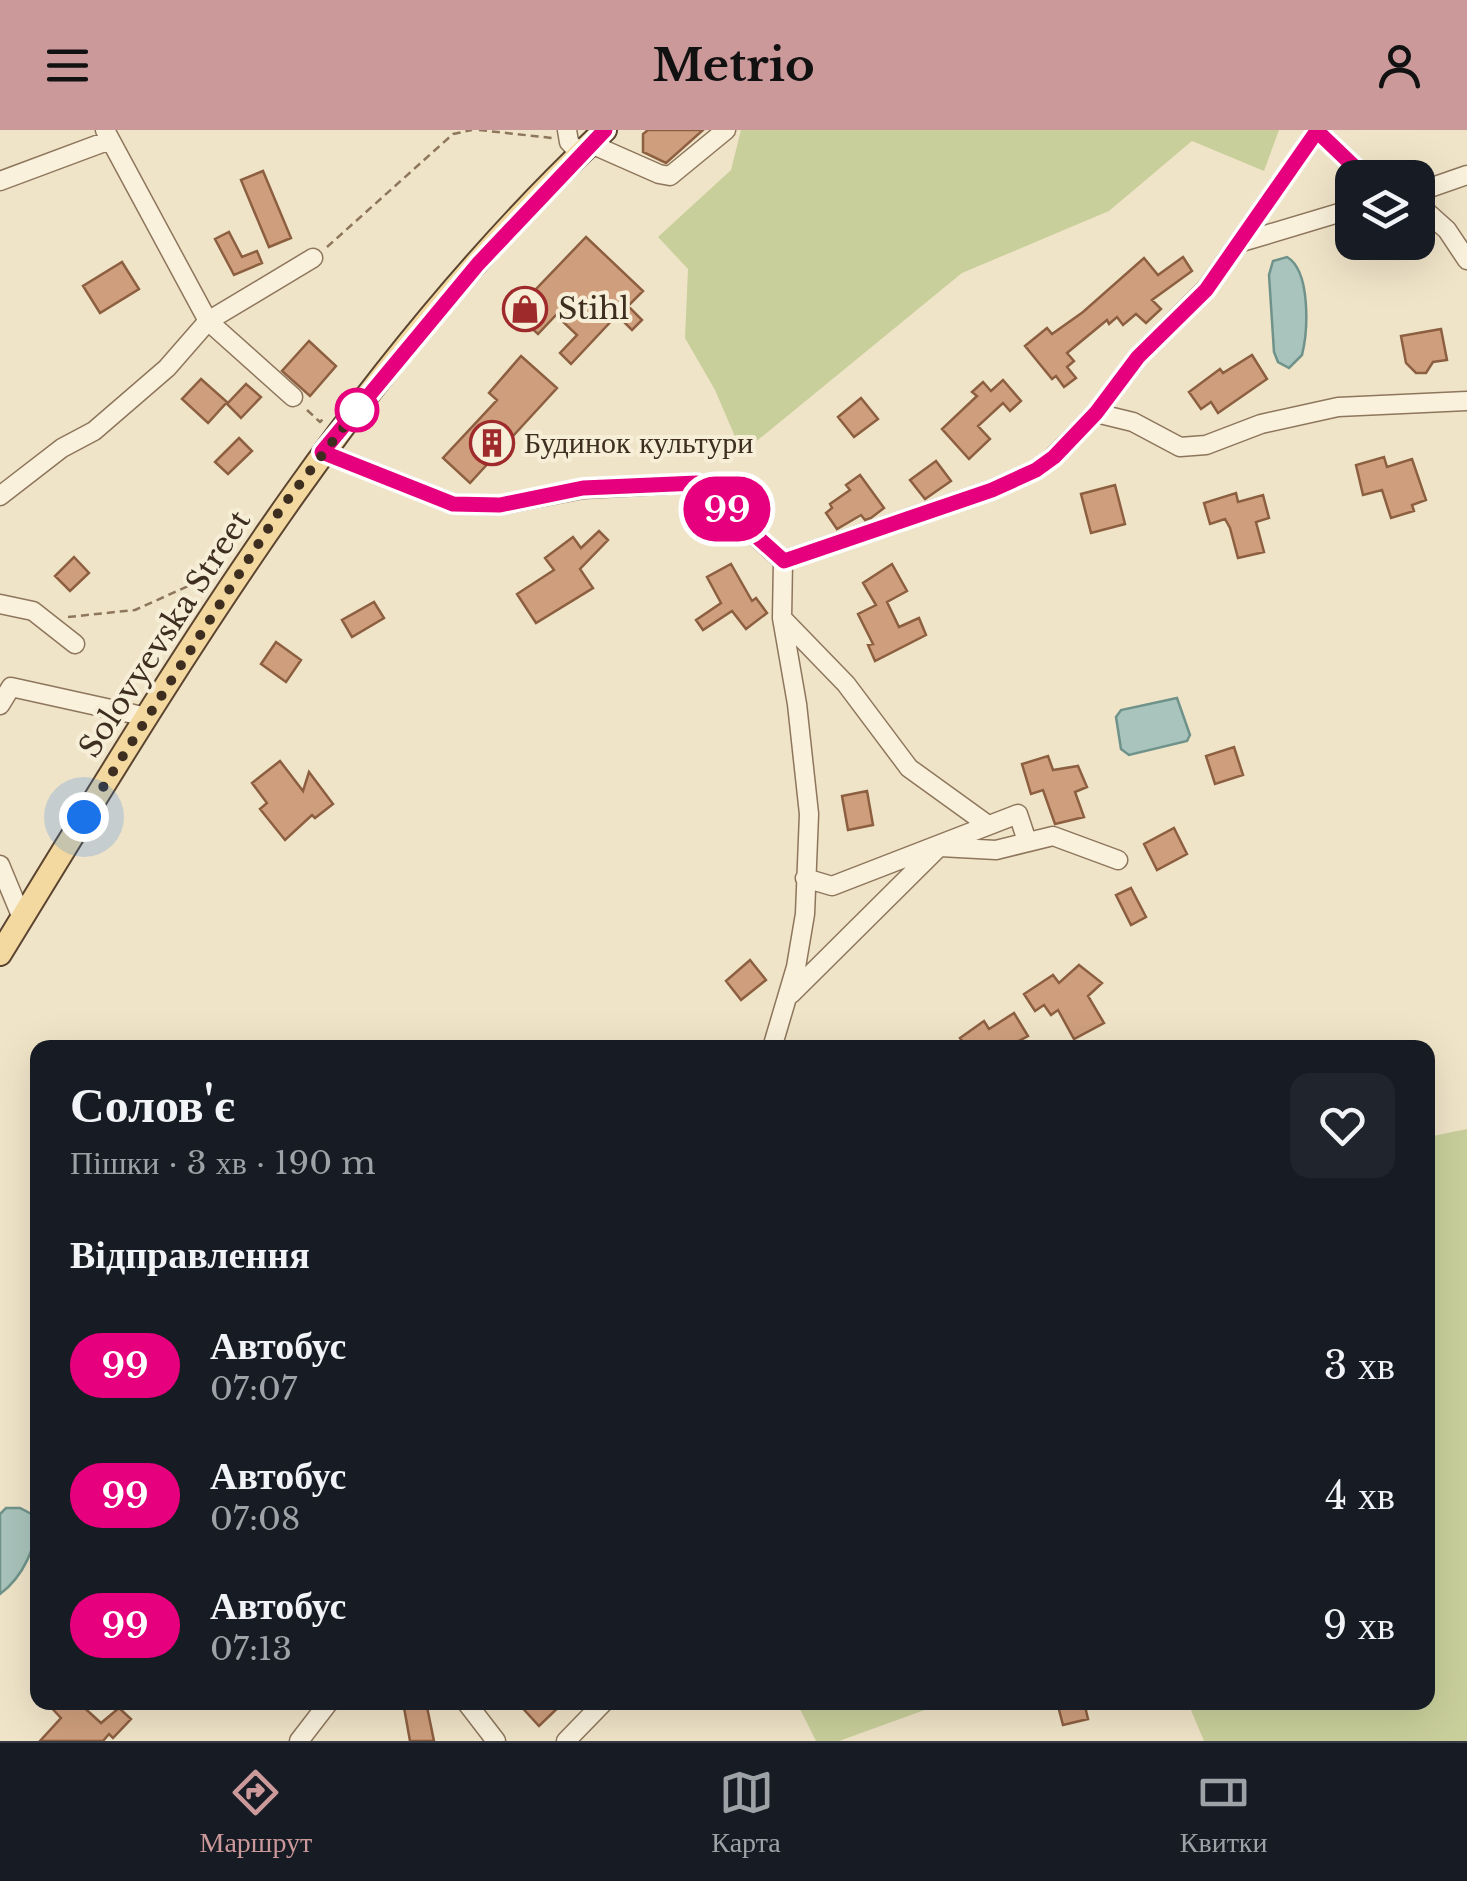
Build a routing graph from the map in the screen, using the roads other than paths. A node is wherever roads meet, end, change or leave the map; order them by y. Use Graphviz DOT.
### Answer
graph roads {
  1 [pos="726,130"];
  2 [pos="1317,131"];
  3 [pos="107,135"];
  4 [pos="582,140"];
  5 [pos="1347,160"];
  6 [pos="1467,175"];
  7 [pos="0,181"];
  8 [pos="1435,186"];
  9 [pos="1335,215"];
  10 [pos="1435,219"];
  11 [pos="1242,242"];
  12 [pos="312,258"];
  13 [pos="1467,260"];
  14 [pos="208,321"];
  15 [pos="293,397"];
  16 [pos="1467,401"];
  17 [pos="1096,413"];
  18 [pos="322,452"];
  19 [pos="0,496"];
  20 [pos="784,561"];
  21 [pos="0,604"];
  22 [pos="782,618"];
  23 [pos="76,644"];
  24 [pos="0,705"];
  25 [pos="146,717"];
  26 [pos="988,825"];
  27 [pos="1027,841"];
  28 [pos="936,846"];
  29 [pos="1118,860"];
  30 [pos="0,866"];
  31 [pos="805,878"];
  32 [pos="22,918"];
  33 [pos="0,954"];
  34 [pos="788,996"];
  35 [pos="774,1040"];
  36 [pos="323,1710"];
  37 [pos="472,1710"];
  38 [pos="596,1710"];
  39 [pos="299,1741"];
  40 [pos="496,1741"];
  41 [pos="566,1741"];
  1 -- 4 [label="street"];
  2 -- 5 [label="street"];
  2 -- 11 [label="street"];
  3 -- 7 [label="street"];
  3 -- 14 [label="street"];
  4 -- 18 [label="main road, Solovyevska Street"];
  6 -- 8 [label="street"];
  9 -- 11 [label="street"];
  10 -- 13 [label="street"];
  11 -- 17 [label="street"];
  12 -- 14 [label="street"];
  14 -- 15 [label="street"];
  14 -- 19 [label="street"];
  16 -- 17 [label="street"];
  17 -- 20 [label="street"];
  18 -- 20 [label="street"];
  18 -- 25 [label="main road, Solovyevska Street"];
  20 -- 22 [label="street"];
  21 -- 23 [label="street"];
  22 -- 26 [label="street"];
  22 -- 31 [label="street"];
  24 -- 25 [label="street"];
  25 -- 32 [label="main road, Solovyevska Street"];
  26 -- 27 [label="street"];
  26 -- 28 [label="street"];
  27 -- 28 [label="street"];
  27 -- 29 [label="street"];
  28 -- 31 [label="street"];
  28 -- 34 [label="street"];
  30 -- 32 [label="street"];
  31 -- 34 [label="street"];
  32 -- 33 [label="main road, Solovyevska Street"];
  34 -- 35 [label="street"];
  36 -- 39 [label="street"];
  37 -- 40 [label="street"];
  38 -- 41 [label="street"];
}
